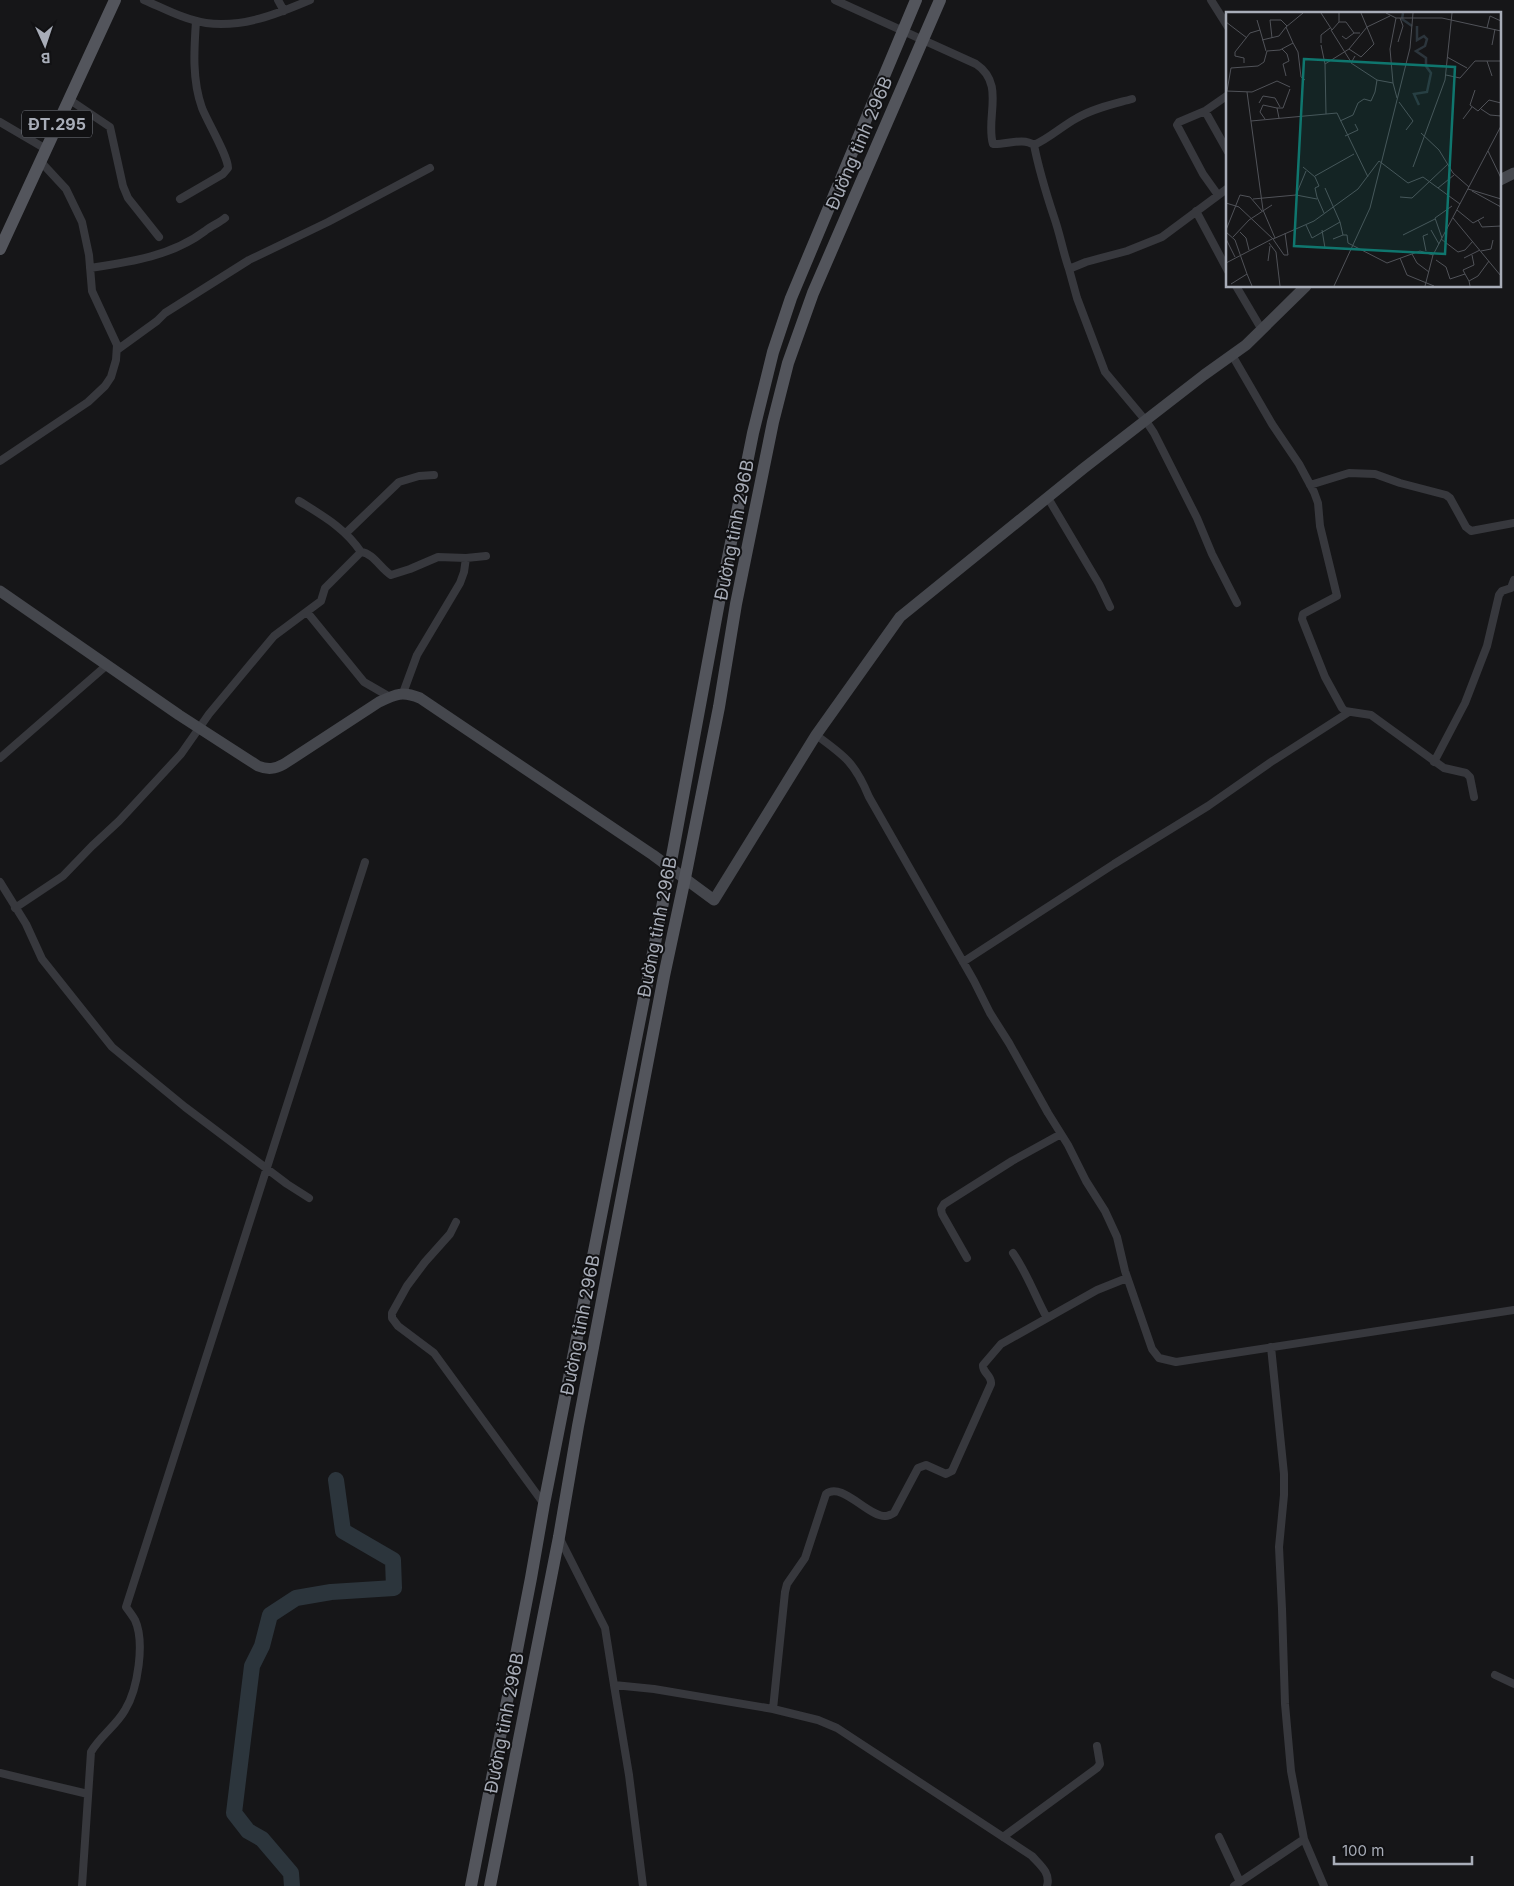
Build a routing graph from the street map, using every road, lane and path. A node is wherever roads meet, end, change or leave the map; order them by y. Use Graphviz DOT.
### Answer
graph roads {
  1 [pos="115,0"];
  2 [pos="144,0"];
  3 [pos="278,0"];
  4 [pos="310,0"];
  5 [pos="836,0"];
  6 [pos="916,0"];
  7 [pos="940,0"];
  8 [pos="1211,0"];
  9 [pos="284,11"];
  10 [pos="196,21"];
  11 [pos="1226,24"];
  12 [pos="903,30"];
  13 [pos="922,40"];
  14 [pos="1226,96"];
  15 [pos="1132,99"];
  16 [pos="70,100"];
  17 [pos="1205,111"];
  18 [pos="0,122"];
  19 [pos="1034,145"];
  20 [pos="1226,148"];
  21 [pos="46,149"];
  22 [pos="41,162"];
  23 [pos="430,168"];
  24 [pos="1514,173"];
  25 [pos="1502,179"];
  26 [pos="1226,189"];
  27 [pos="1218,195"];
  28 [pos="180,199"];
  29 [pos="1196,211"];
  30 [pos="225,218"];
  31 [pos="158,237"];
  32 [pos="0,249"];
  33 [pos="1226,267"];
  34 [pos="90,268"];
  35 [pos="1069,269"];
  36 [pos="1237,288"];
  37 [pos="1304,288"];
  38 [pos="1262,330"];
  39 [pos="117,350"];
  40 [pos="1232,355"];
  41 [pos="1146,421"];
  42 [pos="0,462"];
  43 [pos="434,475"];
  44 [pos="1310,485"];
  45 [pos="1048,498"];
  46 [pos="299,501"];
  47 [pos="1514,523"];
  48 [pos="346,533"];
  49 [pos="361,552"];
  50 [pos="486,556"];
  51 [pos="466,558"];
  52 [pos="1514,580"];
  53 [pos="0,591"];
  54 [pos="1237,603"];
  55 [pos="1110,606"];
  56 [pos="307,612"];
  57 [pos="107,665"];
  58 [pos="403,693"];
  59 [pos="390,696"];
  60 [pos="1349,712"];
  61 [pos="200,728"];
  62 [pos="816,735"];
  63 [pos="0,758"];
  64 [pos="1434,762"];
  65 [pos="1474,797"];
  66 [pos="365,862"];
  67 [pos="670,867"];
  68 [pos="685,878"];
  69 [pos="0,882"];
  70 [pos="16,908"];
  71 [pos="963,962"];
  72 [pos="1061,1134"];
  73 [pos="266,1168"];
  74 [pos="309,1198"];
  75 [pos="456,1222"];
  76 [pos="1013,1253"];
  77 [pos="967,1258"];
  78 [pos="1127,1278"];
  79 [pos="1514,1310"];
  80 [pos="1047,1318"];
  81 [pos="1271,1347"];
  82 [pos="544,1504"];
  83 [pos="559,1537"];
  84 [pos="1496,1675"];
  85 [pos="1514,1684"];
  86 [pos="614,1685"];
  87 [pos="773,1709"];
  88 [pos="1097,1746"];
  89 [pos="0,1773"];
  90 [pos="88,1794"];
  91 [pos="1003,1836"];
  92 [pos="1219,1836"];
  93 [pos="1304,1840"];
  94 [pos="1048,1877"];
  95 [pos="1237,1884"];
  96 [pos="82,1886"];
  97 [pos="471,1886"];
  98 [pos="490,1886"];
  99 [pos="643,1886"];
  100 [pos="1047,1886"];
  101 [pos="1056,1886"];
  102 [pos="1324,1886"];
  1 -- 16 [label="main road, ĐT.295"];
  2 -- 10 [label="street"];
  3 -- 9 [label="street"];
  4 -- 9 [label="street"];
  5 -- 12 [label="street"];
  6 -- 12 [label="main road, Đường tỉnh 296B"];
  7 -- 13 [label="main road, Đường tỉnh 296B"];
  8 -- 11 [label="street"];
  9 -- 10 [label="street"];
  10 -- 28 [label="street"];
  12 -- 13 [label="street"];
  12 -- 67 [label="main road, Đường tỉnh 296B"];
  13 -- 19 [label="street"];
  13 -- 68 [label="main road, Đường tỉnh 296B"];
  14 -- 17 [label="street"];
  15 -- 19 [label="street"];
  16 -- 21 [label="main road, ĐT.295"];
  16 -- 31 [label="street"];
  17 -- 20 [label="street"];
  17 -- 27 [label="street"];
  18 -- 21 [label="street"];
  19 -- 35 [label="street"];
  21 -- 22 [label="main road, ĐT.295"];
  22 -- 32 [label="main road, ĐT.295"];
  22 -- 34 [label="street"];
  23 -- 39 [label="street"];
  24 -- 25 [label="street"];
  26 -- 27 [label="street"];
  27 -- 29 [label="street"];
  29 -- 33 [label="street"];
  29 -- 35 [label="street"];
  30 -- 34 [label="street"];
  34 -- 39 [label="street"];
  35 -- 41 [label="street"];
  36 -- 38 [label="street"];
  37 -- 38 [label="street"];
  38 -- 40 [label="street"];
  39 -- 42 [label="street"];
  40 -- 41 [label="street"];
  40 -- 44 [label="street"];
  41 -- 45 [label="street"];
  41 -- 54 [label="street"];
  43 -- 48 [label="street"];
  44 -- 47 [label="street"];
  44 -- 60 [label="street"];
  45 -- 55 [label="street"];
  45 -- 62 [label="street"];
  46 -- 48 [label="street"];
  48 -- 49 [label="street"];
  49 -- 51 [label="street"];
  49 -- 56 [label="street"];
  50 -- 51 [label="street"];
  51 -- 58 [label="street"];
  52 -- 64 [label="street"];
  53 -- 57 [label="street"];
  56 -- 59 [label="street"];
  56 -- 61 [label="street"];
  57 -- 61 [label="street"];
  57 -- 63 [label="street"];
  58 -- 59 [label="street"];
  58 -- 67 [label="street"];
  59 -- 61 [label="street"];
  60 -- 64 [label="street"];
  60 -- 71 [label="street"];
  61 -- 70 [label="street"];
  62 -- 68 [label="street"];
  62 -- 71 [label="street"];
  64 -- 65 [label="street"];
  66 -- 73 [label="street"];
  67 -- 68 [label="street"];
  67 -- 82 [label="main road, Đường tỉnh 296B"];
  68 -- 83 [label="main road, Đường tỉnh 296B"];
  69 -- 70 [label="street"];
  70 -- 73 [label="street"];
  71 -- 72 [label="street"];
  72 -- 77 [label="street"];
  72 -- 78 [label="street"];
  73 -- 74 [label="street"];
  73 -- 90 [label="street"];
  75 -- 82 [label="street"];
  76 -- 80 [label="street"];
  78 -- 80 [label="street"];
  78 -- 81 [label="street"];
  79 -- 81 [label="street"];
  80 -- 87 [label="street"];
  81 -- 93 [label="street"];
  82 -- 97 [label="main road, Đường tỉnh 296B"];
  83 -- 86 [label="street"];
  83 -- 98 [label="main road, Đường tỉnh 296B"];
  84 -- 85 [label="street"];
  86 -- 87 [label="street"];
  86 -- 99 [label="street"];
  87 -- 91 [label="street"];
  88 -- 91 [label="street"];
  89 -- 90 [label="street"];
  90 -- 96 [label="street"];
  91 -- 94 [label="street"];
  92 -- 95 [label="street"];
  93 -- 95 [label="street"];
  93 -- 102 [label="street"];
  94 -- 100 [label="street"];
  94 -- 101 [label="street"];
}
